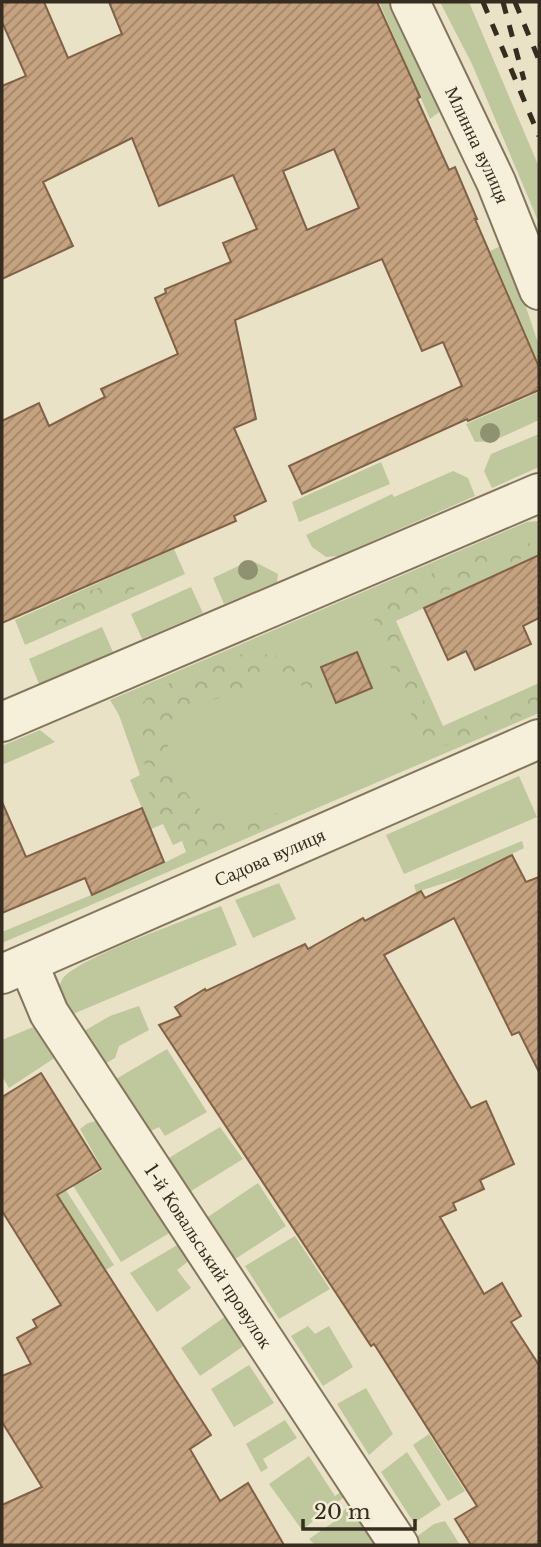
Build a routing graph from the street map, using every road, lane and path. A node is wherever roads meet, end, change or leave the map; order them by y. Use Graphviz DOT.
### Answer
graph roads {
  1 [pos="410,2"];
  2 [pos="539,290"];
  3 [pos="539,494"];
  4 [pos="2,722"];
  5 [pos="539,739"];
  6 [pos="15,968"];
  7 [pos="399,1545"];
  1 -- 2 [label="street, Млинна вулиця"];
  3 -- 4 [label="street"];
  5 -- 6 [label="street, Садова вулиця"];
  6 -- 7 [label="street, 1-й Ковальський провулок"];
}
